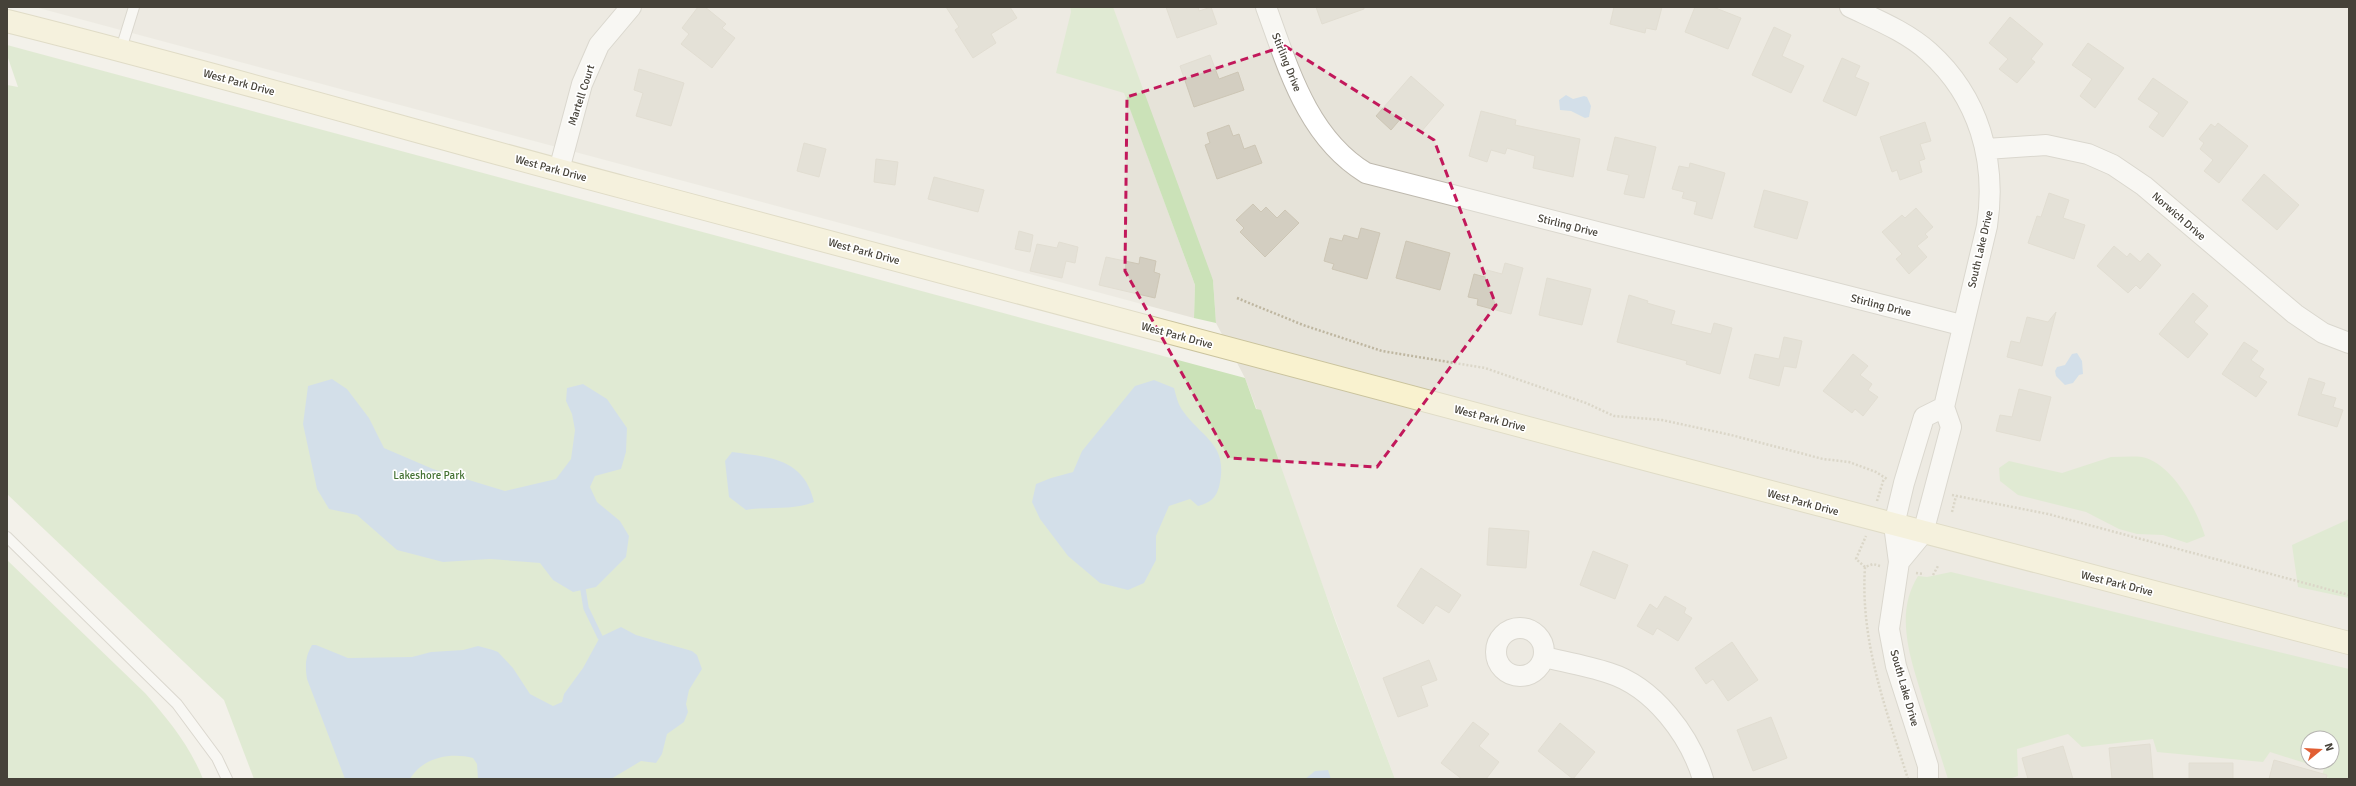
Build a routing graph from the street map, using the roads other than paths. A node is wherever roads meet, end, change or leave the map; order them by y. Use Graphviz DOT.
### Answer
graph roads {
  1 [pos="134,7"];
  2 [pos="631,7"];
  3 [pos="1266,7"];
  4 [pos="1850,7"];
  5 [pos="7,20"];
  6 [pos="121,49"];
  7 [pos="1986,149"];
  8 [pos="559,170"];
  9 [pos="1962,326"];
  10 [pos="2349,343"];
  11 [pos="1944,407"];
  12 [pos="1894,525"];
  13 [pos="1923,533"];
  14 [pos="7,537"];
  15 [pos="1899,562"];
  16 [pos="2349,643"];
  17 [pos="1544,657"];
  18 [pos="1928,772"];
  19 [pos="227,779"];
  20 [pos="1703,779"];
  21 [pos="1943,779"];
  1 -- 6 [label="lane"];
  2 -- 8 [label="street, Martell Court"];
  3 -- 9 [label="street, Stirling Drive"];
  4 -- 7 [label="street, South Lake Drive"];
  5 -- 6 [label="street, West Park Drive"];
  6 -- 8 [label="street, West Park Drive"];
  7 -- 9 [label="street, South Lake Drive"];
  7 -- 10 [label="street, Norwich Drive"];
  8 -- 12 [label="street, West Park Drive"];
  9 -- 11 [label="street, South Lake Drive"];
  11 -- 12 [label="street, South Lake Drive"];
  11 -- 13 [label="street"];
  12 -- 13 [label="street, West Park Drive"];
  12 -- 15 [label="street, South Lake Drive"];
  13 -- 15 [label="street"];
  13 -- 16 [label="street, West Park Drive"];
  14 -- 19 [label="lane"];
  15 -- 18 [label="street, South Lake Drive"];
  17 -- 20 [label="street"];
  18 -- 21 [label="street, South Lake Drive"];
}
